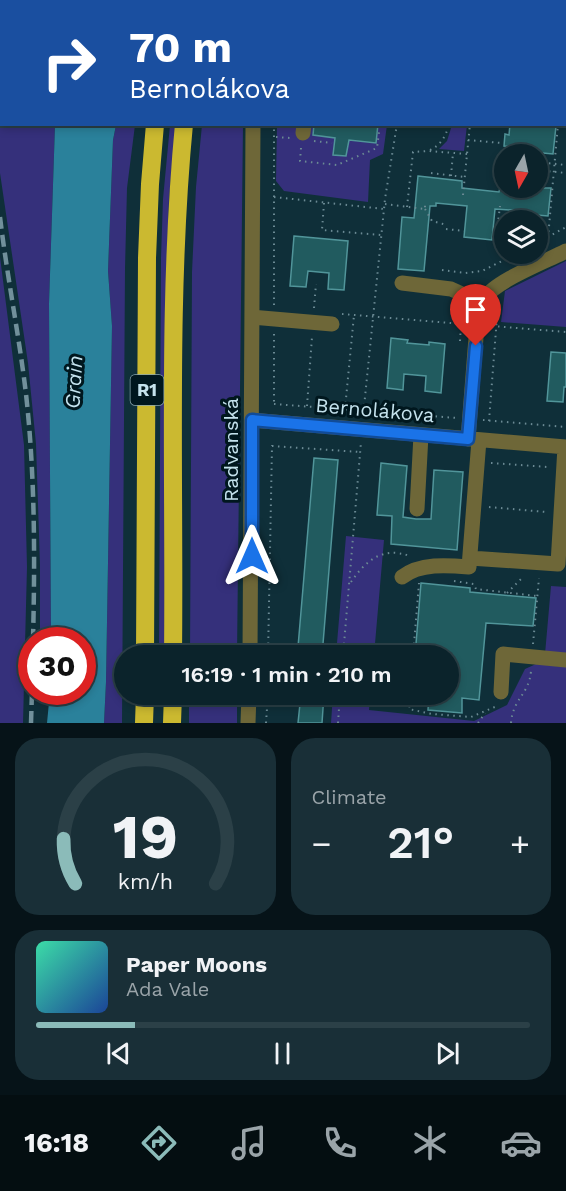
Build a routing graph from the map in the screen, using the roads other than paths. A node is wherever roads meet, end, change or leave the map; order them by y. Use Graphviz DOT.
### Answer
graph roads {
  1 [pos="155,126"];
  2 [pos="184,126"];
  3 [pos="253,126"];
  4 [pos="566,251"];
  5 [pos="402,283"];
  6 [pos="482,303"];
  7 [pos="252,317"];
  8 [pos="333,319"];
  9 [pos="252,420"];
  10 [pos="422,435"];
  11 [pos="474,439"];
  12 [pos="565,447"];
  13 [pos="417,509"];
  14 [pos="470,558"];
  15 [pos="402,577"];
  16 [pos="145,645"];
  17 [pos="173,645"];
  18 [pos="250,645"];
  19 [pos="566,660"];
  20 [pos="501,692"];
  21 [pos="145,705"];
  22 [pos="173,705"];
  23 [pos="249,705"];
  24 [pos="144,723"];
  25 [pos="172,723"];
  26 [pos="248,723"];
  1 -- 16 [label="highway, R1"];
  2 -- 17 [label="highway, R1"];
  3 -- 7 [label="street, Radvanská"];
  4 -- 6 [label="street"];
  5 -- 6 [label="street"];
  6 -- 11 [label="street"];
  7 -- 8 [label="street"];
  7 -- 9 [label="street, Radvanská"];
  9 -- 10 [label="street, Bernolákova"];
  9 -- 18 [label="street, Radvanská"];
  10 -- 11 [label="street, Bernolákova"];
  10 -- 13 [label="street"];
  11 -- 12 [label="street, Bernolákova"];
  11 -- 14 [label="street"];
  12 -- 14 [label="street"];
  14 -- 15 [label="street"];
  19 -- 20 [label="street"];
  21 -- 24 [label="highway"];
  22 -- 25 [label="highway"];
  23 -- 26 [label="street"];
}
